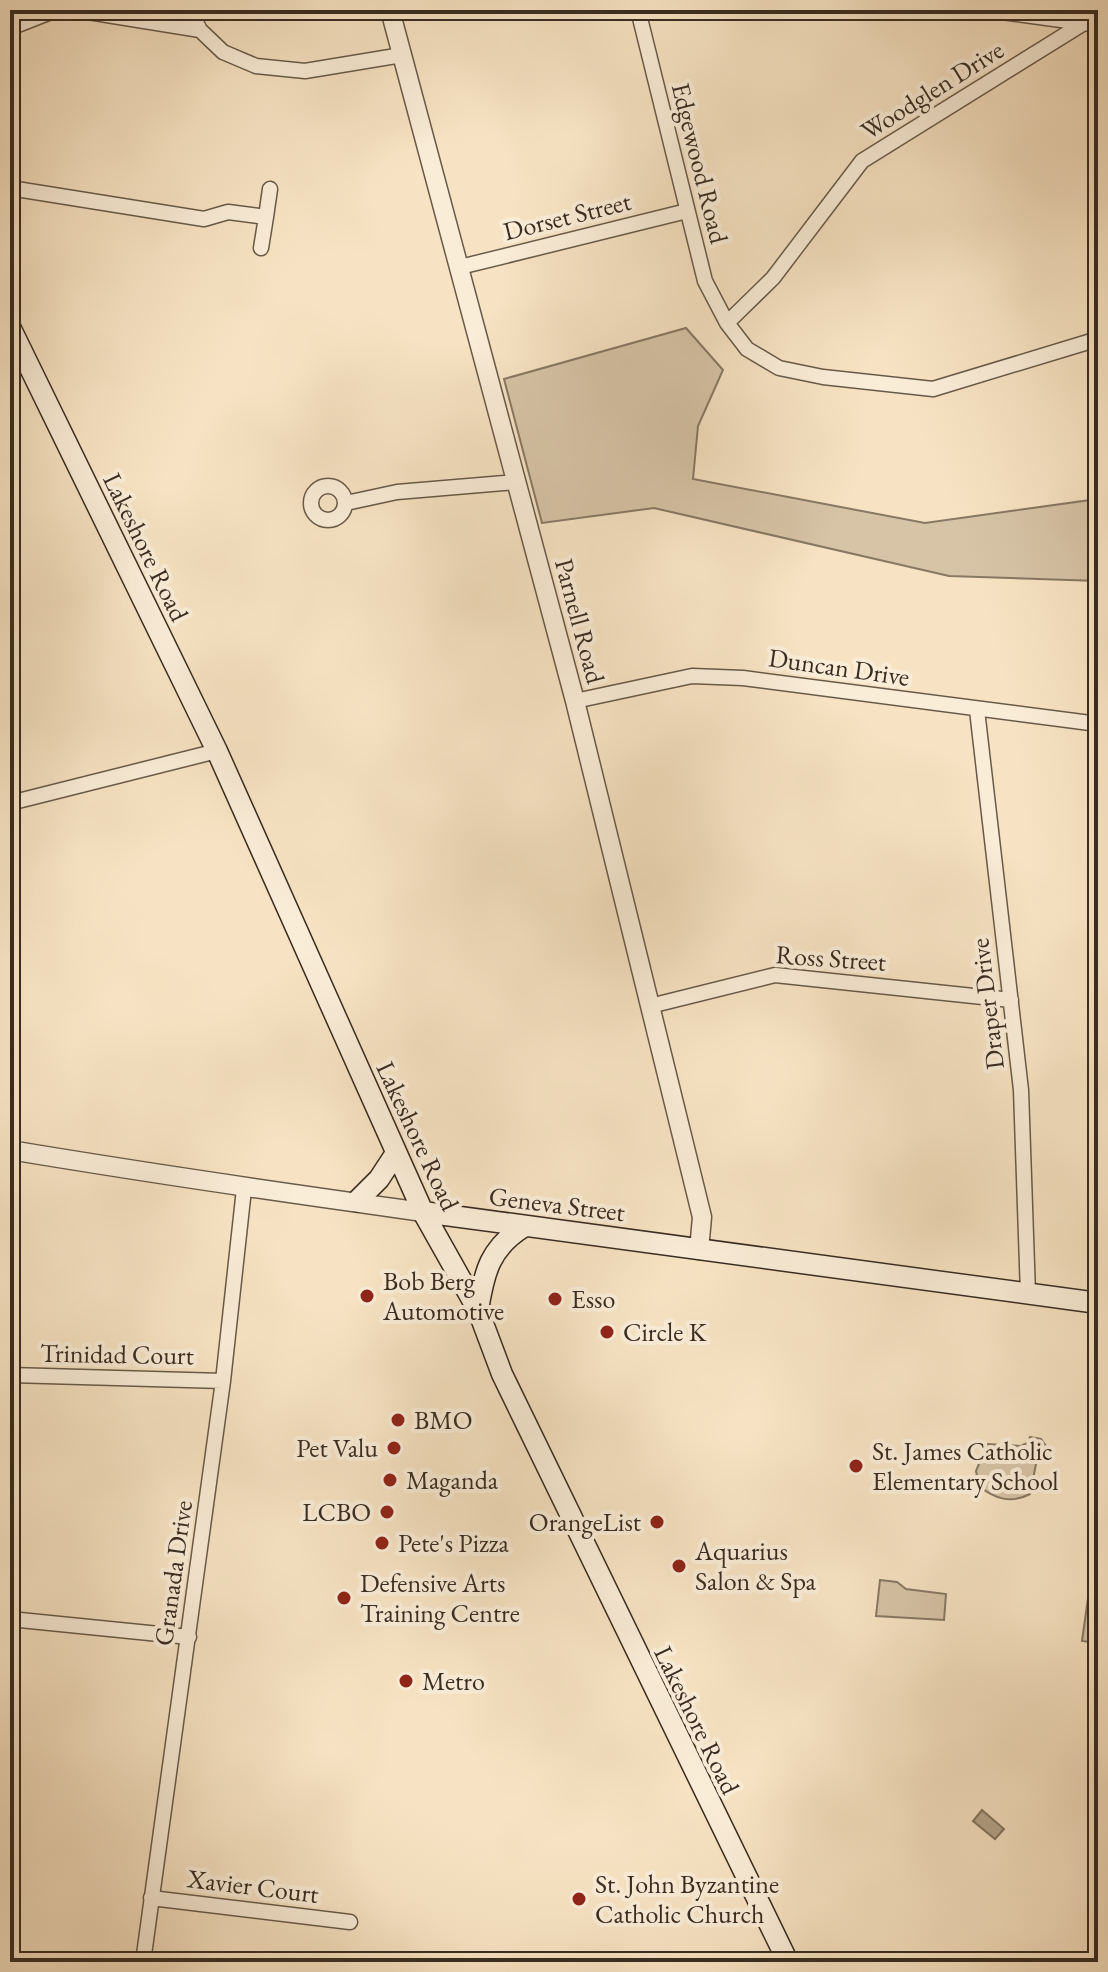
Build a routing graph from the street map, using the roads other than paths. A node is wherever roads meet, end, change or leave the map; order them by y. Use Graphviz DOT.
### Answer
graph roads {
  1 [pos="56,10"];
  2 [pos="76,10"];
  3 [pos="190,10"];
  4 [pos="390,10"];
  5 [pos="638,10"];
  6 [pos="986,10"];
  7 [pos="1091,24"];
  8 [pos="10,28"];
  9 [pos="200,30"];
  10 [pos="402,55"];
  11 [pos="10,188"];
  12 [pos="270,189"];
  13 [pos="687,211"];
  14 [pos="266,217"];
  15 [pos="261,248"];
  16 [pos="460,267"];
  17 [pos="727,323"];
  18 [pos="10,327"];
  19 [pos="1098,339"];
  20 [pos="515,482"];
  21 [pos="346,503"];
  22 [pos="575,701"];
  23 [pos="977,710"];
  24 [pos="1098,724"];
  25 [pos="217,751"];
  26 [pos="10,803"];
  27 [pos="1011,1000"];
  28 [pos="650,1006"];
  29 [pos="10,1150"];
  30 [pos="396,1153"];
  31 [pos="244,1189"];
  32 [pos="357,1201"];
  33 [pos="423,1212"];
  34 [pos="525,1226"];
  35 [pos="699,1250"];
  36 [pos="1028,1294"];
  37 [pos="1098,1303"];
  38 [pos="478,1310"];
  39 [pos="10,1375"];
  40 [pos="223,1381"];
  41 [pos="10,1619"];
  42 [pos="189,1637"];
  43 [pos="151,1898"];
  44 [pos="350,1922"];
  45 [pos="143,1962"];
  46 [pos="788,1962"];
  1 -- 8 [label="street"];
  2 -- 9 [label="street"];
  3 -- 9 [label="street"];
  4 -- 10 [label="street, Parnell Road"];
  5 -- 13 [label="street, Edgewood Road"];
  6 -- 7 [label="street"];
  7 -- 17 [label="street, Woodglen Drive"];
  9 -- 10 [label="street"];
  10 -- 16 [label="street, Parnell Road"];
  11 -- 14 [label="street"];
  12 -- 14 [label="street"];
  13 -- 16 [label="street, Dorset Street"];
  13 -- 17 [label="street, Edgewood Road"];
  14 -- 15 [label="street"];
  16 -- 20 [label="street, Parnell Road"];
  17 -- 19 [label="street, Edgewood Road"];
  18 -- 25 [label="main road, Lakeshore Road"];
  20 -- 21 [label="street"];
  20 -- 22 [label="street, Parnell Road"];
  22 -- 23 [label="street, Duncan Drive"];
  22 -- 28 [label="street, Parnell Road"];
  23 -- 24 [label="street, Duncan Drive"];
  23 -- 27 [label="street, Draper Drive"];
  25 -- 26 [label="street"];
  25 -- 30 [label="main road, Lakeshore Road"];
  27 -- 28 [label="street, Ross Street"];
  27 -- 36 [label="street, Draper Drive"];
  28 -- 35 [label="street, Parnell Road"];
  29 -- 31 [label="street, Geneva Street"];
  30 -- 32 [label="main road"];
  30 -- 33 [label="main road, Lakeshore Road"];
  31 -- 32 [label="street, Geneva Street"];
  31 -- 40 [label="street, Granada Drive"];
  32 -- 33 [label="street, Geneva Street"];
  33 -- 34 [label="main road, Geneva Street"];
  33 -- 38 [label="main road, Lakeshore Road"];
  34 -- 35 [label="main road, Geneva Street"];
  34 -- 38 [label="main road"];
  35 -- 36 [label="main road, Geneva Street"];
  36 -- 37 [label="main road, Geneva Street"];
  38 -- 46 [label="main road, Lakeshore Road"];
  39 -- 40 [label="street, Trinidad Court"];
  40 -- 42 [label="street, Granada Drive"];
  41 -- 42 [label="street"];
  42 -- 43 [label="street, Granada Drive"];
  43 -- 44 [label="street, Xavier Court"];
  43 -- 45 [label="street, Granada Drive"];
}
